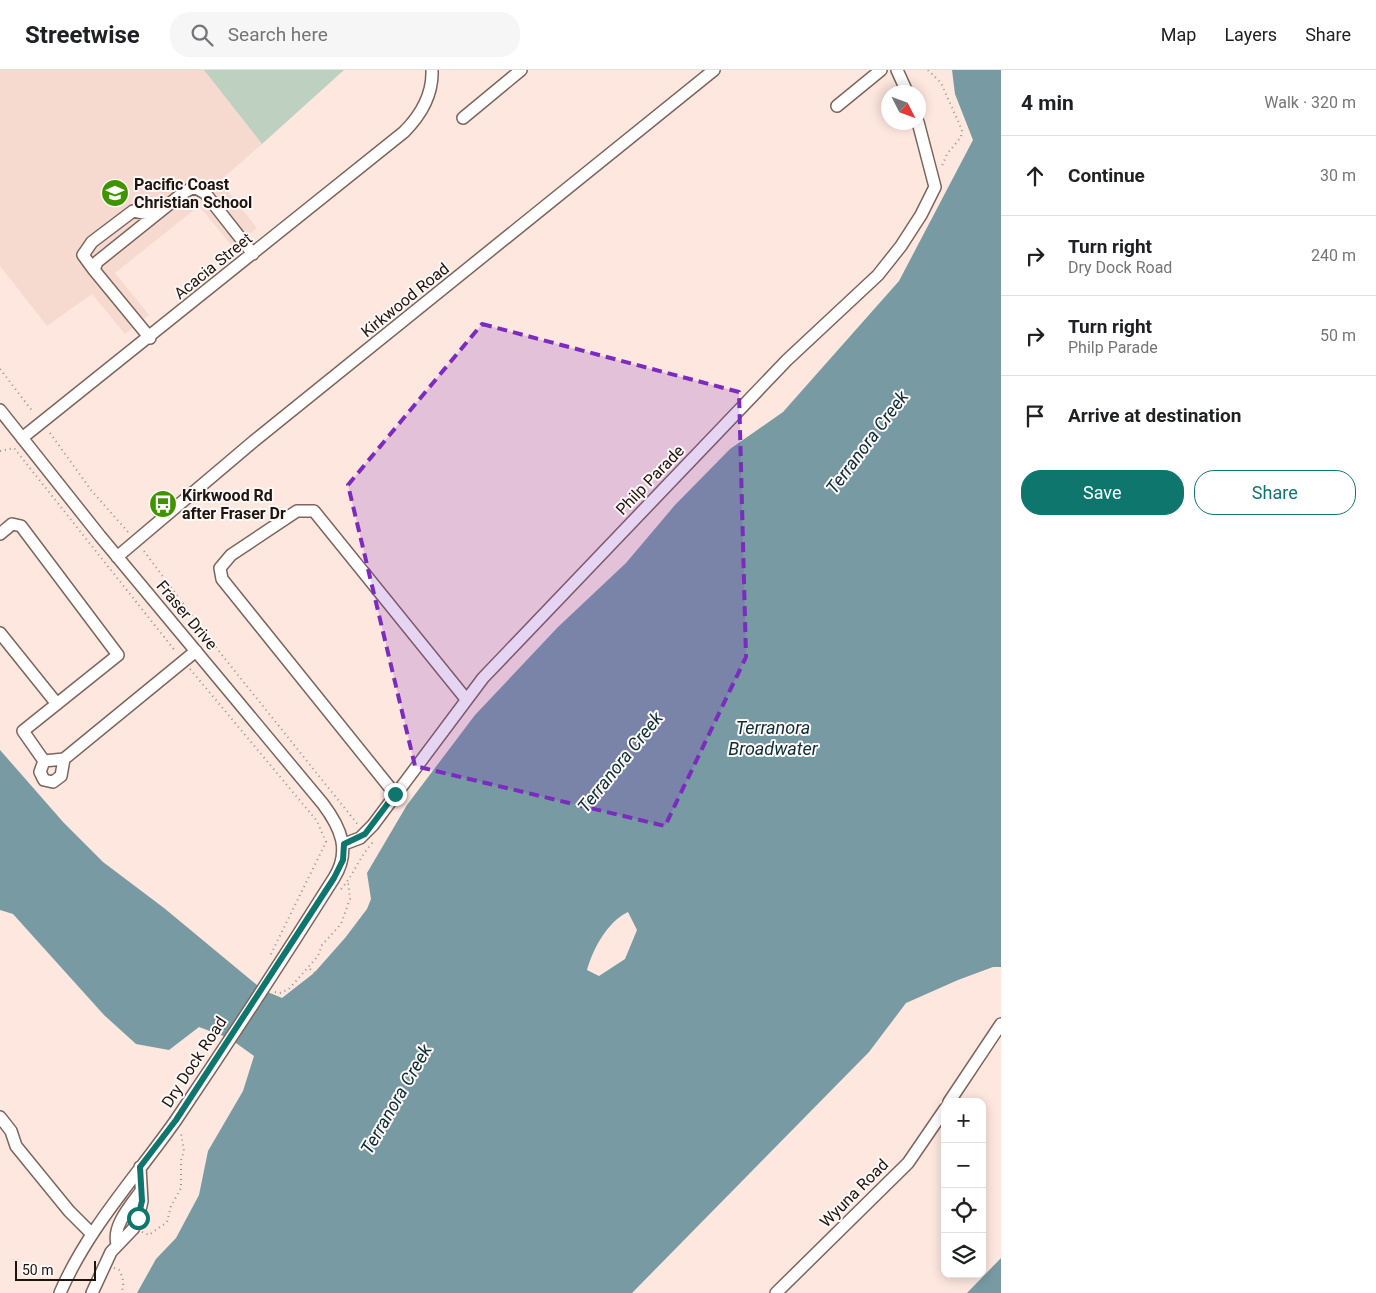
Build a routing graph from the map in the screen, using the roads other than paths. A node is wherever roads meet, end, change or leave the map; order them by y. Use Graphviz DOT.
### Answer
graph roads {
  1 [pos="432,70"];
  2 [pos="521,70"];
  3 [pos="714,70"];
  4 [pos="881,70"];
  5 [pos="897,70"];
  6 [pos="904,85"];
  7 [pos="837,106"];
  8 [pos="463,118"];
  9 [pos="920,130"];
  10 [pos="155,215"];
  11 [pos="253,254"];
  12 [pos="94,270"];
  13 [pos="150,338"];
  14 [pos="0,410"];
  15 [pos="22,438"];
  16 [pos="0,534"];
  17 [pos="118,557"];
  18 [pos="0,634"];
  19 [pos="196,651"];
  20 [pos="466,699"];
  21 [pos="57,704"];
  22 [pos="64,759"];
  23 [pos="44,761"];
  24 [pos="395,794"];
  25 [pos="344,844"];
  26 [pos="1001,1024"];
  27 [pos="952,1098"];
  28 [pos="941,1114"];
  29 [pos="0,1117"];
  30 [pos="140,1167"];
  31 [pos="141,1191"];
  32 [pos="92,1234"];
  33 [pos="117,1244"];
  34 [pos="60,1293"];
  35 [pos="92,1293"];
  36 [pos="776,1293"];
  1 -- 11 [label="street, Acacia Street"];
  2 -- 8 [label="street"];
  3 -- 17 [label="street, Kirkwood Road"];
  4 -- 7 [label="street"];
  5 -- 6 [label="street"];
  9 -- 20 [label="street, Philp Parade"];
  10 -- 11 [label="street"];
  10 -- 12 [label="street"];
  10 -- 12 [label="street"];
  11 -- 13 [label="street, Acacia Street"];
  12 -- 13 [label="street"];
  13 -- 15 [label="street, Acacia Street"];
  14 -- 15 [label="street, Fraser Drive"];
  15 -- 17 [label="street, Fraser Drive"];
  16 -- 21 [label="street"];
  17 -- 19 [label="street, Fraser Drive"];
  18 -- 21 [label="street"];
  19 -- 22 [label="street"];
  19 -- 25 [label="street, Fraser Drive"];
  20 -- 24 [label="street, Philp Parade"];
  20 -- 24 [label="street"];
  21 -- 23 [label="street"];
  22 -- 23 [label="street"];
  22 -- 23 [label="street"];
  24 -- 25 [label="street, Philp Parade"];
  25 -- 30 [label="street, Dry Dock Road"];
  26 -- 27 [label="street"];
  28 -- 36 [label="street, Wyuna Road"];
  29 -- 32 [label="street"];
  30 -- 31 [label="street"];
  30 -- 32 [label="street, Dry Dock Road"];
  31 -- 33 [label="street"];
  31 -- 33 [label="street"];
  32 -- 34 [label="street, Dry Dock Road"];
  33 -- 35 [label="street"];
}
